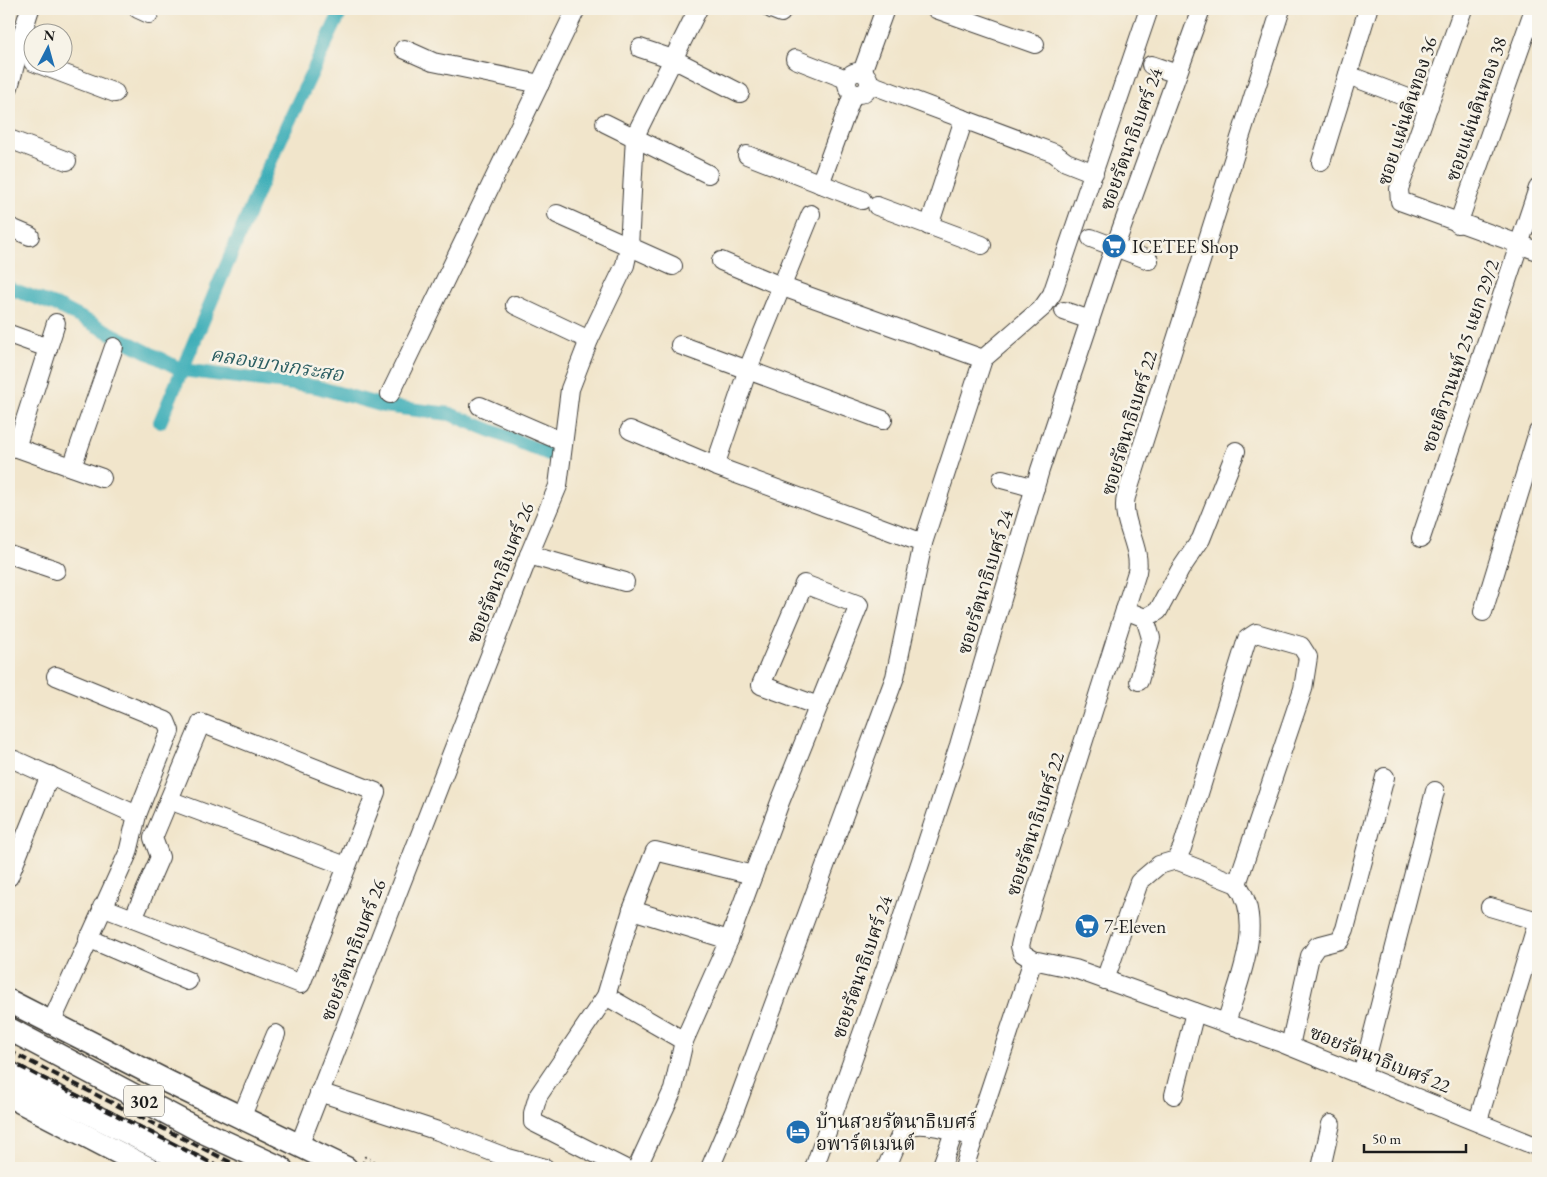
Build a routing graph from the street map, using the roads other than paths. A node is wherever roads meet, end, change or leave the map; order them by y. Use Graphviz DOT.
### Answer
graph roads {
  1 [pos="30,9"];
  2 [pos="576,9"];
  3 [pos="698,9"];
  4 [pos="885,9"];
  5 [pos="936,9"];
  6 [pos="1149,9"];
  7 [pos="1201,9"];
  8 [pos="1281,9"];
  9 [pos="1368,9"];
  10 [pos="1463,9"];
  11 [pos="1534,9"];
  12 [pos="25,22"];
  13 [pos="1035,44"];
  14 [pos="640,48"];
  15 [pos="404,49"];
  16 [pos="672,59"];
  17 [pos="795,59"];
  18 [pos="1151,65"];
  19 [pos="22,69"];
  20 [pos="58,72"];
  21 [pos="1177,74"];
  22 [pos="1348,75"];
  23 [pos="858,82"];
  24 [pos="540,84"];
  25 [pos="9,87"];
  26 [pos="115,93"];
  27 [pos="740,93"];
  28 [pos="1430,106"];
  29 [pos="964,119"];
  30 [pos="605,123"];
  31 [pos="635,136"];
  32 [pos="9,140"];
  33 [pos="747,155"];
  34 [pos="67,162"];
  35 [pos="1320,162"];
  36 [pos="1095,168"];
  37 [pos="708,174"];
  38 [pos="820,184"];
  39 [pos="1538,188"];
  40 [pos="557,214"];
  41 [pos="811,214"];
  42 [pos="1458,224"];
  43 [pos="929,226"];
  44 [pos="9,227"];
  45 [pos="30,236"];
  46 [pos="1092,238"];
  47 [pos="982,244"];
  48 [pos="1519,245"];
  49 [pos="1115,246"];
  50 [pos="629,247"];
  51 [pos="1538,251"];
  52 [pos="1149,260"];
  53 [pos="721,261"];
  54 [pos="674,266"];
  55 [pos="783,287"];
  56 [pos="515,305"];
  57 [pos="1064,311"];
  58 [pos="1090,320"];
  59 [pos="56,322"];
  60 [pos="9,334"];
  61 [pos="589,340"];
  62 [pos="680,345"];
  63 [pos="114,347"];
  64 [pos="48,348"];
  65 [pos="982,359"];
  66 [pos="748,369"];
  67 [pos="390,394"];
  68 [pos="480,406"];
  69 [pos="883,420"];
  70 [pos="630,430"];
  71 [pos="1538,432"];
  72 [pos="563,442"];
  73 [pos="13,446"];
  74 [pos="1236,451"];
  75 [pos="715,466"];
  76 [pos="72,467"];
  77 [pos="102,478"];
  78 [pos="1002,479"];
  79 [pos="1035,488"];
  80 [pos="1421,538"];
  81 [pos="923,543"];
  82 [pos="9,554"];
  83 [pos="529,555"];
  84 [pos="56,570"];
  85 [pos="625,582"];
  86 [pos="1126,610"];
  87 [pos="1484,612"];
  88 [pos="1145,618"];
  89 [pos="56,676"];
  90 [pos="1140,681"];
  91 [pos="818,706"];
  92 [pos="15,760"];
  93 [pos="50,774"];
  94 [pos="1385,777"];
  95 [pos="1435,791"];
  96 [pos="169,800"];
  97 [pos="137,815"];
  98 [pos="1176,860"];
  99 [pos="346,866"];
  100 [pos="753,875"];
  101 [pos="9,877"];
  102 [pos="1237,884"];
  103 [pos="102,907"];
  104 [pos="1490,907"];
  105 [pos="632,910"];
  106 [pos="133,919"];
  107 [pos="1538,921"];
  108 [pos="88,938"];
  109 [pos="729,940"];
  110 [pos="1033,960"];
  111 [pos="1105,980"];
  112 [pos="188,981"];
  113 [pos="606,996"];
  114 [pos="9,1001"];
  115 [pos="1196,1012"];
  116 [pos="9,1022"];
  117 [pos="51,1023"];
  118 [pos="1226,1023"];
  119 [pos="9,1029"];
  120 [pos="276,1034"];
  121 [pos="684,1041"];
  122 [pos="1290,1046"];
  123 [pos="101,1048"];
  124 [pos="9,1073"];
  125 [pos="1362,1075"];
  126 [pos="32,1085"];
  127 [pos="319,1092"];
  128 [pos="1174,1095"];
  129 [pos="9,1096"];
  130 [pos="241,1118"];
  131 [pos="1478,1121"];
  132 [pos="1331,1124"];
  133 [pos="954,1132"];
  134 [pos="974,1137"];
  135 [pos="299,1146"];
  136 [pos="1538,1147"];
  137 [pos="146,1167"];
  138 [pos="198,1168"];
  139 [pos="281,1168"];
  140 [pos="346,1168"];
  141 [pos="545,1168"];
  142 [pos="624,1168"];
  143 [pos="637,1168"];
  144 [pos="710,1168"];
  145 [pos="814,1168"];
  146 [pos="886,1168"];
  147 [pos="940,1168"];
  148 [pos="964,1168"];
  149 [pos="1321,1168"];
  1 -- 12 [label="street"];
  2 -- 24 [label="street"];
  3 -- 16 [label="street, ซอยรัตนาธิเบศร์ 26"];
  4 -- 23 [label="street"];
  5 -- 13 [label="street"];
  6 -- 36 [label="street"];
  7 -- 21 [label="street, ซอยรัตนาธิเบศร์ 24"];
  8 -- 86 [label="street, ซอยรัตนาธิเบศร์ 22"];
  9 -- 22 [label="street"];
  10 -- 28 [label="street, ซอย แผ่นดินทอง 36"];
  11 -- 42 [label="street, ซอยแผ่นดินทอง 38"];
  14 -- 16 [label="street"];
  15 -- 24 [label="street"];
  16 -- 27 [label="street"];
  16 -- 31 [label="street, ซอยรัตนาธิเบศร์ 26"];
  17 -- 23 [label="street"];
  18 -- 21 [label="street"];
  19 -- 25 [label="street"];
  20 -- 26 [label="street"];
  21 -- 49 [label="street, ซอยรัตนาธิเบศร์ 24"];
  22 -- 28 [label="street"];
  22 -- 35 [label="street"];
  23 -- 29 [label="street"];
  23 -- 38 [label="street"];
  24 -- 67 [label="street"];
  28 -- 42 [label="street, ซอย แผ่นดินทอง 36"];
  29 -- 36 [label="street"];
  29 -- 43 [label="street"];
  30 -- 31 [label="street"];
  31 -- 37 [label="street"];
  31 -- 50 [label="street, ซอยรัตนาธิเบศร์ 26"];
  32 -- 34 [label="street"];
  33 -- 38 [label="street"];
  36 -- 65 [label="street"];
  38 -- 43 [label="street"];
  39 -- 48 [label="street, ซอยติวานนท์ 25 แยก 29/2"];
  40 -- 50 [label="street"];
  41 -- 55 [label="street"];
  42 -- 48 [label="street, ซอย แผ่นดินทอง 36"];
  43 -- 47 [label="street"];
  44 -- 45 [label="street"];
  46 -- 49 [label="street"];
  48 -- 51 [label="street, ซอย แผ่นดินทอง 36"];
  48 -- 80 [label="street, ซอยติวานนท์ 25 แยก 29/2"];
  49 -- 52 [label="street"];
  49 -- 58 [label="street, ซอยรัตนาธิเบศร์ 24"];
  50 -- 54 [label="street"];
  50 -- 61 [label="street, ซอยรัตนาธิเบศร์ 26"];
  53 -- 55 [label="street"];
  55 -- 65 [label="street"];
  55 -- 66 [label="street"];
  56 -- 61 [label="street"];
  57 -- 58 [label="street"];
  58 -- 79 [label="street, ซอยรัตนาธิเบศร์ 24"];
  59 -- 64 [label="street"];
  60 -- 64 [label="street"];
  61 -- 72 [label="street, ซอยรัตนาธิเบศร์ 26"];
  62 -- 66 [label="street"];
  63 -- 76 [label="street"];
  64 -- 73 [label="street"];
  65 -- 81 [label="street"];
  66 -- 69 [label="street"];
  66 -- 75 [label="street"];
  68 -- 72 [label="street"];
  70 -- 75 [label="street"];
  71 -- 87 [label="street"];
  72 -- 83 [label="street, ซอยรัตนาธิเบศร์ 26"];
  73 -- 76 [label="street"];
  74 -- 88 [label="street"];
  75 -- 81 [label="street"];
  76 -- 77 [label="street"];
  78 -- 79 [label="street"];
  79 -- 145 [label="street, ซอยรัตนาธิเบศร์ 24"];
  81 -- 144 [label="street"];
  82 -- 84 [label="street"];
  83 -- 85 [label="street"];
  83 -- 127 [label="street, ซอยรัตนาธิเบศร์ 26"];
  86 -- 88 [label="street"];
  86 -- 110 [label="street, ซอยรัตนาธิเบศร์ 22"];
  88 -- 90 [label="street"];
  89 -- 97 [label="street"];
  91 -- 91 [label="street"];
  91 -- 100 [label="street"];
  92 -- 93 [label="street"];
  93 -- 97 [label="street"];
  93 -- 101 [label="street"];
  94 -- 122 [label="street"];
  95 -- 125 [label="street"];
  96 -- 99 [label="street"];
  96 -- 99 [label="street"];
  96 -- 106 [label="street"];
  97 -- 103 [label="street"];
  98 -- 102 [label="street"];
  98 -- 102 [label="street"];
  98 -- 111 [label="street"];
  99 -- 106 [label="street"];
  100 -- 105 [label="street"];
  100 -- 109 [label="street"];
  102 -- 118 [label="street"];
  103 -- 106 [label="street"];
  103 -- 108 [label="street"];
  104 -- 107 [label="street"];
  105 -- 109 [label="street"];
  105 -- 113 [label="street"];
  107 -- 131 [label="street"];
  108 -- 112 [label="street"];
  108 -- 117 [label="street"];
  109 -- 121 [label="street"];
  110 -- 111 [label="street, ซอยรัตนาธิเบศร์ 22"];
  110 -- 134 [label="street"];
  111 -- 115 [label="street, ซอยรัตนาธิเบศร์ 22"];
  113 -- 121 [label="street"];
  113 -- 142 [label="street"];
  114 -- 117 [label="main road, 302"];
  115 -- 118 [label="street, ซอยรัตนาธิเบศร์ 22"];
  115 -- 128 [label="street"];
  116 -- 123 [label="main road"];
  117 -- 123 [label="main road, 302"];
  118 -- 122 [label="street, ซอยรัตนาธิเบศร์ 22"];
  119 -- 139 [label="main road, 302"];
  120 -- 130 [label="street"];
  121 -- 143 [label="street"];
  122 -- 125 [label="street, ซอยรัตนาธิเบศร์ 22"];
  123 -- 130 [label="main road, 302"];
  124 -- 126 [label="main road, 302"];
  125 -- 131 [label="street, ซอยรัตนาธิเบศร์ 22"];
  126 -- 137 [label="main road"];
  126 -- 138 [label="main road, 302"];
  127 -- 135 [label="street, ซอยรัตนาธิเบศร์ 26"];
  127 -- 141 [label="street"];
  129 -- 137 [label="main road"];
  130 -- 135 [label="main road, 302"];
  131 -- 136 [label="street, ซอยรัตนาธิเบศร์ 22"];
  132 -- 149 [label="street"];
  133 -- 134 [label="street"];
  133 -- 146 [label="street"];
  133 -- 147 [label="street"];
  134 -- 148 [label="street"];
  135 -- 140 [label="main road, 302"];
}
